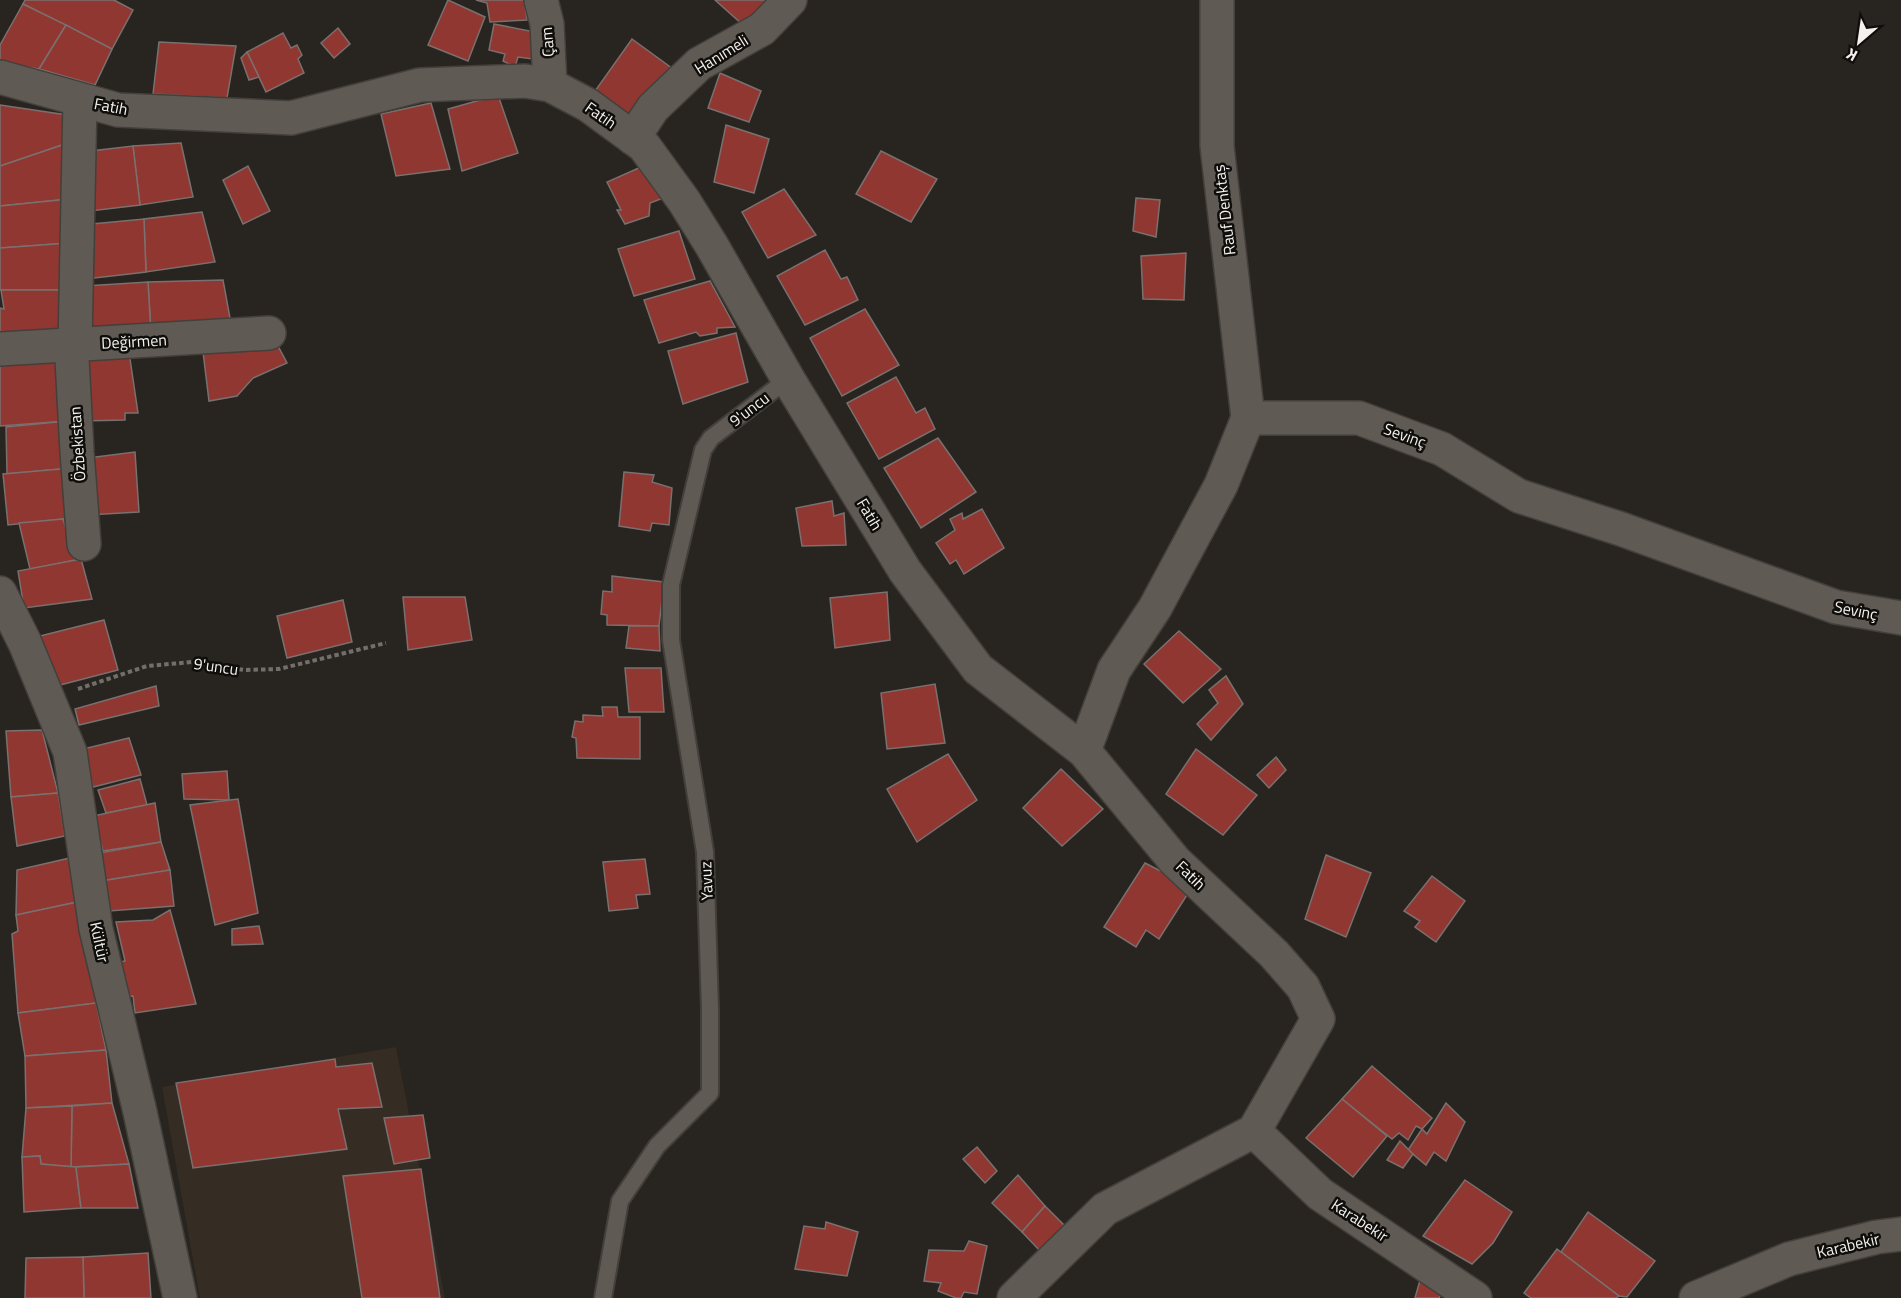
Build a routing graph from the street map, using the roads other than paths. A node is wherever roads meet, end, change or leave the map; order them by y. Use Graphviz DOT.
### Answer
graph roads {
  1 [pos="541,0"];
  2 [pos="790,0"];
  3 [pos="1217,0"];
  4 [pos="0,77"];
  5 [pos="550,85"];
  6 [pos="80,100"];
  7 [pos="633,138"];
  8 [pos="269,333"];
  9 [pos="75,345"];
  10 [pos="0,349"];
  11 [pos="788,379"];
  12 [pos="1248,418"];
  13 [pos="711,438"];
  14 [pos="84,544"];
  15 [pos="0,593"];
  16 [pos="1901,618"];
  17 [pos="1084,751"];
  18 [pos="1254,1131"];
  19 [pos="1901,1234"];
  20 [pos="180,1298"];
  21 [pos="603,1298"];
  22 [pos="1014,1298"];
  23 [pos="1476,1298"];
  24 [pos="1696,1298"];
  1 -- 5 [label="street, Çam"];
  2 -- 7 [label="street, Hanımeli"];
  3 -- 12 [label="street, Rauf Denktaş"];
  4 -- 6 [label="street, Fatih"];
  5 -- 6 [label="street, Fatih"];
  5 -- 7 [label="street, Fatih"];
  6 -- 9 [label="street, Özbekistan"];
  7 -- 11 [label="street, Fatih"];
  8 -- 9 [label="street, Değirmen"];
  9 -- 10 [label="street, Değirmen"];
  9 -- 14 [label="street, Özbekistan"];
  11 -- 13 [label="lane, 9'uncu"];
  11 -- 17 [label="street, Fatih"];
  12 -- 16 [label="street, Sevinç"];
  12 -- 17 [label="street"];
  13 -- 21 [label="lane, Yavuz"];
  15 -- 20 [label="street, Kültür"];
  17 -- 18 [label="street, Fatih"];
  18 -- 22 [label="street"];
  18 -- 23 [label="street, Karabekir"];
  19 -- 24 [label="street, Karabekir"];
}
